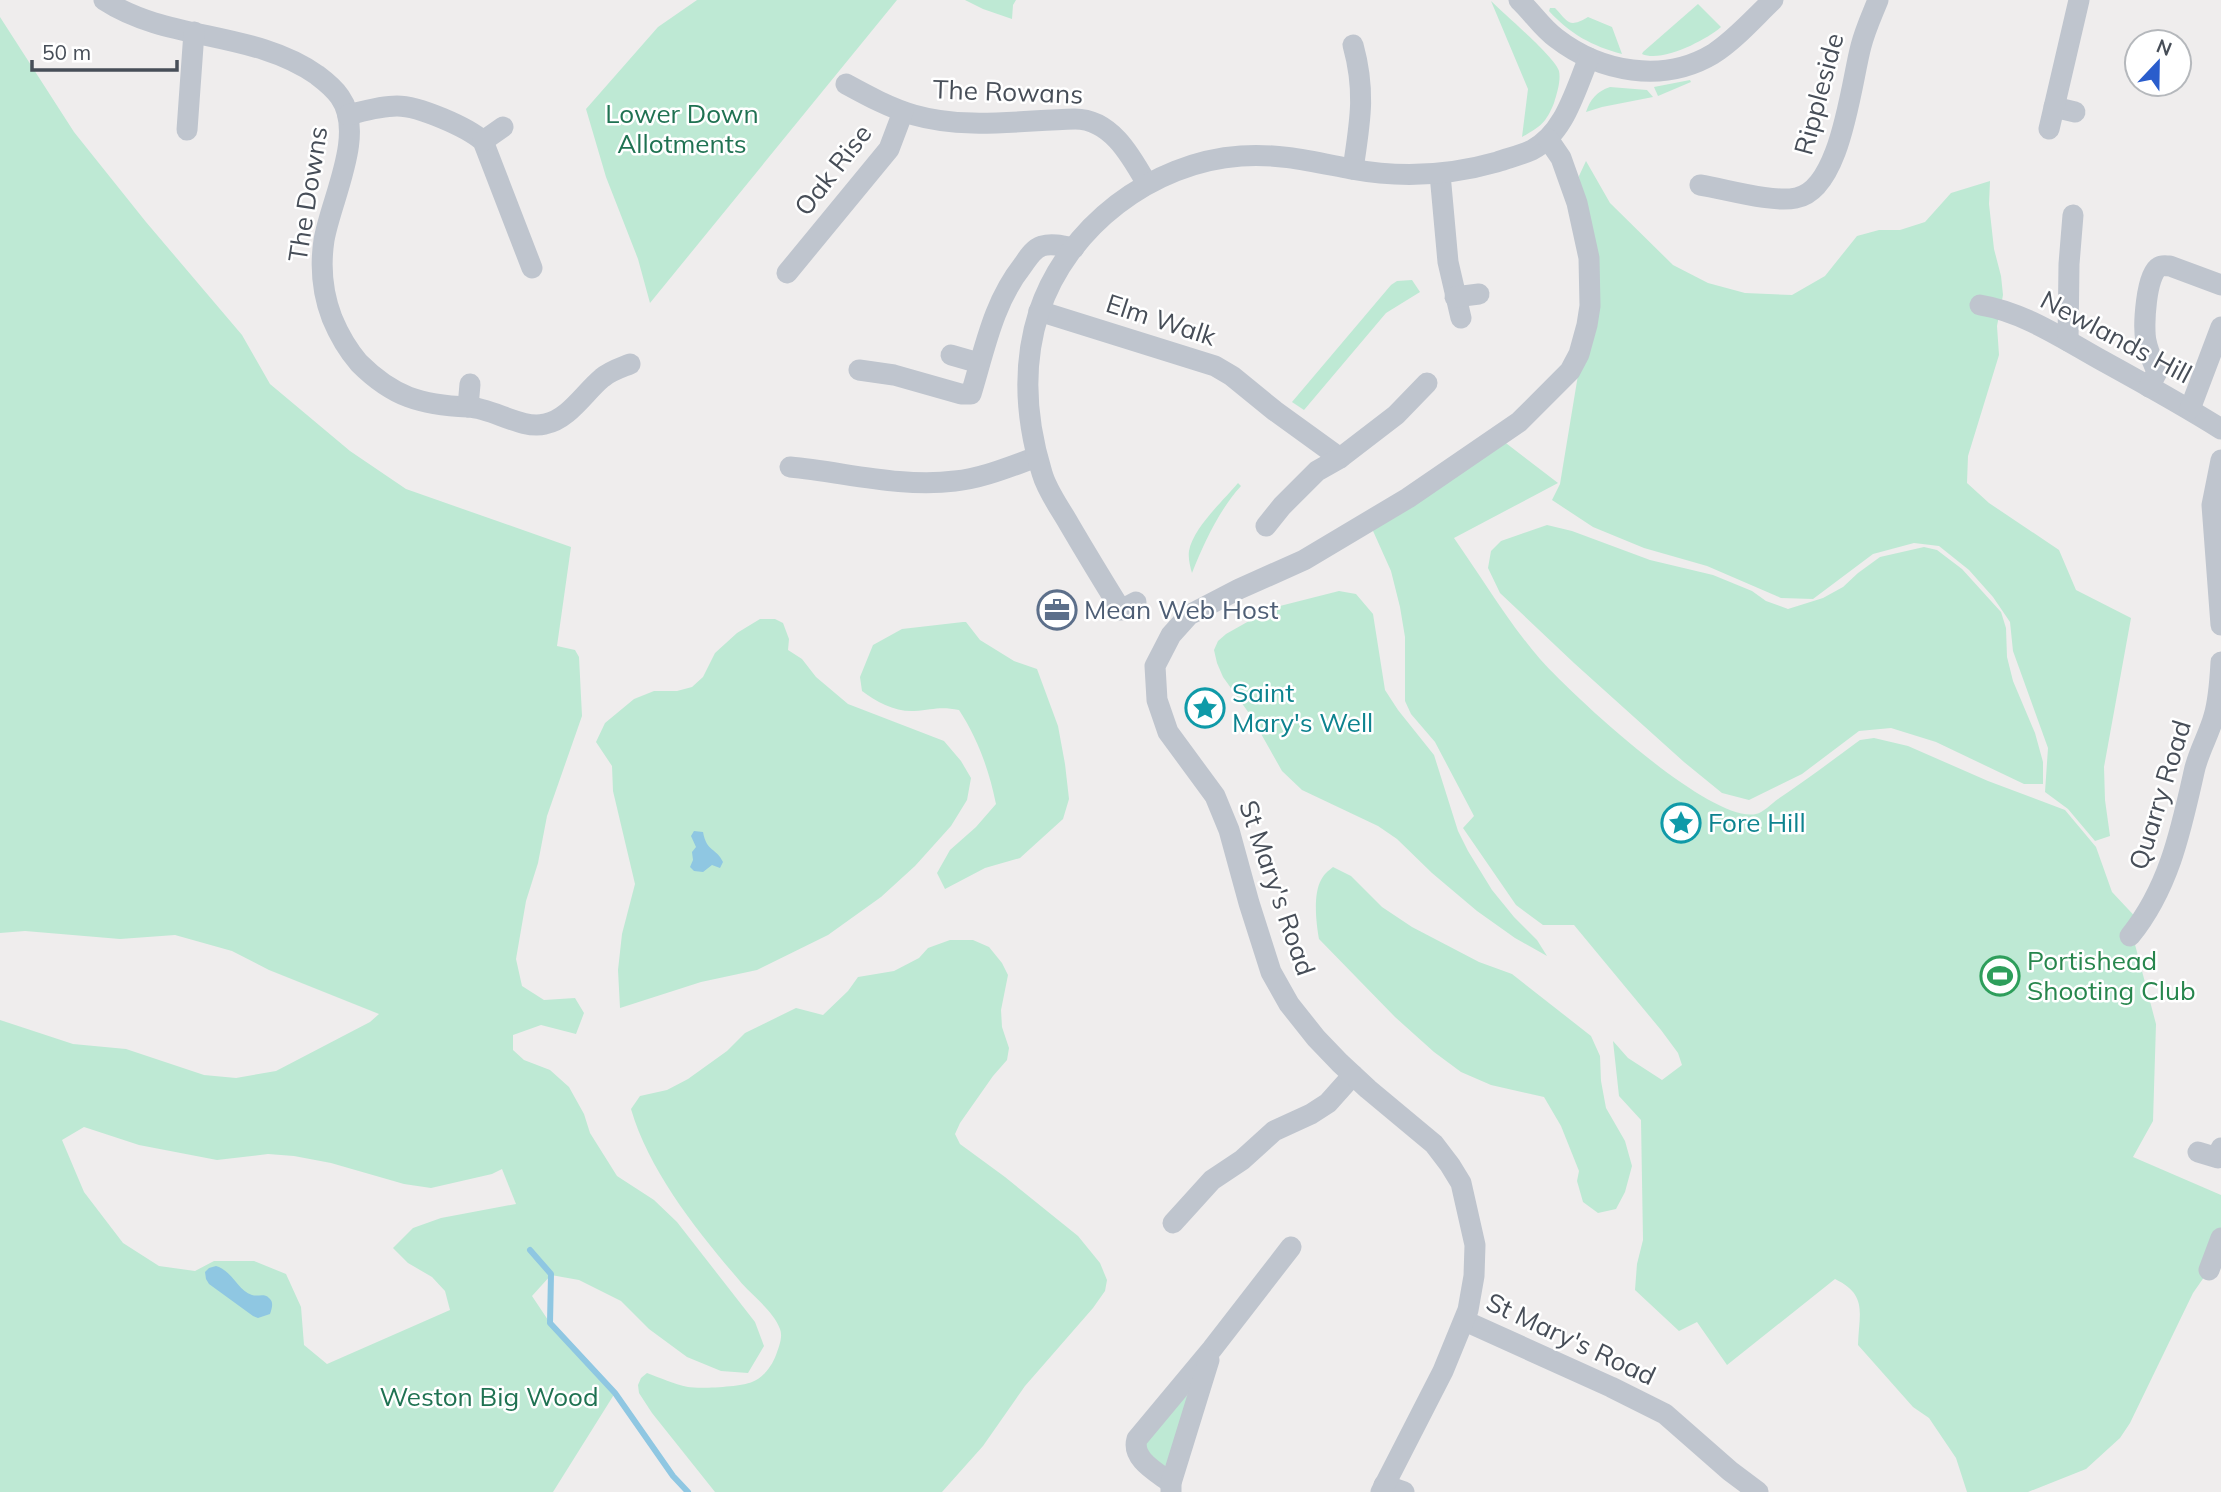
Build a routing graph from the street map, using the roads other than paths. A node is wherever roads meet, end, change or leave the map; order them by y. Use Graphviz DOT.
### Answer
graph roads {
  1 [pos="104,0"];
  2 [pos="1518,0"];
  3 [pos="1773,0"];
  4 [pos="1878,0"];
  5 [pos="2079,0"];
  6 [pos="194,32"];
  7 [pos="1359,57"];
  8 [pos="1589,58"];
  9 [pos="846,84"];
  10 [pos="2054,107"];
  11 [pos="903,112"];
  12 [pos="2076,112"];
  13 [pos="348,115"];
  14 [pos="181,120"];
  15 [pos="503,127"];
  16 [pos="2049,129"];
  17 [pos="1548,139"];
  18 [pos="483,141"];
  19 [pos="1353,169"];
  20 [pos="1440,174"];
  21 [pos="1146,184"];
  22 [pos="1700,185"];
  23 [pos="2073,215"];
  24 [pos="1074,248"];
  25 [pos="524,261"];
  26 [pos="799,267"];
  27 [pos="2221,285"];
  28 [pos="1479,294"];
  29 [pos="1455,297"];
  30 [pos="1980,305"];
  31 [pos="1039,312"];
  32 [pos="1461,318"];
  33 [pos="2221,327"];
  34 [pos="2068,341"];
  35 [pos="951,355"];
  36 [pos="979,363"];
  37 [pos="619,364"];
  38 [pos="859,370"];
  39 [pos="470,383"];
  40 [pos="1427,383"];
  41 [pos="2149,387"];
  42 [pos="468,407"];
  43 [pos="2190,409"];
  44 [pos="2221,429"];
  45 [pos="1037,457"];
  46 [pos="1340,458"];
  47 [pos="2221,460"];
  48 [pos="804,463"];
  49 [pos="1266,526"];
  50 [pos="1136,602"];
  51 [pos="2221,625"];
  52 [pos="2221,663"];
  53 [pos="2130,936"];
  54 [pos="1350,1072"];
  55 [pos="2221,1148"];
  56 [pos="2198,1152"];
  57 [pos="1173,1223"];
  58 [pos="2221,1238"];
  59 [pos="1291,1247"];
  60 [pos="2209,1270"];
  61 [pos="1465,1321"];
  62 [pos="1212,1349"];
  63 [pos="1171,1488"];
  64 [pos="1390,1490"];
  65 [pos="1758,1492"];
  1 -- 6 [label="street, The Downs"];
  2 -- 8 [label="street"];
  3 -- 8 [label="street"];
  4 -- 22 [label="street, Rippleside"];
  5 -- 10 [label="street"];
  6 -- 13 [label="street, The Downs"];
  6 -- 14 [label="street"];
  7 -- 19 [label="street"];
  8 -- 17 [label="street"];
  9 -- 11 [label="street, The Rowans"];
  10 -- 12 [label="street"];
  10 -- 16 [label="street"];
  11 -- 21 [label="street, The Rowans"];
  11 -- 26 [label="street, Oak Rise"];
  13 -- 18 [label="street, The Downs"];
  13 -- 42 [label="street, The Downs"];
  15 -- 18 [label="street"];
  17 -- 20 [label="street"];
  17 -- 54 [label="street, St Mary's Road"];
  18 -- 25 [label="street"];
  19 -- 20 [label="street"];
  19 -- 21 [label="street"];
  20 -- 29 [label="street"];
  21 -- 24 [label="street"];
  23 -- 34 [label="street"];
  24 -- 31 [label="street"];
  24 -- 36 [label="street"];
  27 -- 41 [label="street"];
  28 -- 29 [label="street"];
  29 -- 32 [label="street"];
  30 -- 34 [label="street, Newlands Hill"];
  31 -- 45 [label="street"];
  31 -- 46 [label="street, Elm Walk"];
  33 -- 43 [label="street"];
  34 -- 41 [label="street, Newlands Hill"];
  35 -- 36 [label="street"];
  36 -- 38 [label="street"];
  37 -- 42 [label="street, The Downs"];
  39 -- 42 [label="street"];
  40 -- 46 [label="street"];
  41 -- 43 [label="street, Newlands Hill"];
  43 -- 44 [label="street, Newlands Hill"];
  45 -- 48 [label="street"];
  45 -- 50 [label="street"];
  46 -- 49 [label="street"];
  47 -- 51 [label="street"];
  52 -- 53 [label="street, Quarry Road"];
  54 -- 57 [label="street"];
  54 -- 61 [label="street, St Mary's Road"];
  55 -- 56 [label="street"];
  58 -- 60 [label="street"];
  59 -- 62 [label="street"];
  61 -- 64 [label="street"];
  61 -- 65 [label="street, St Mary's Road"];
  62 -- 63 [label="street"];
  62 -- 63 [label="street"];
}
